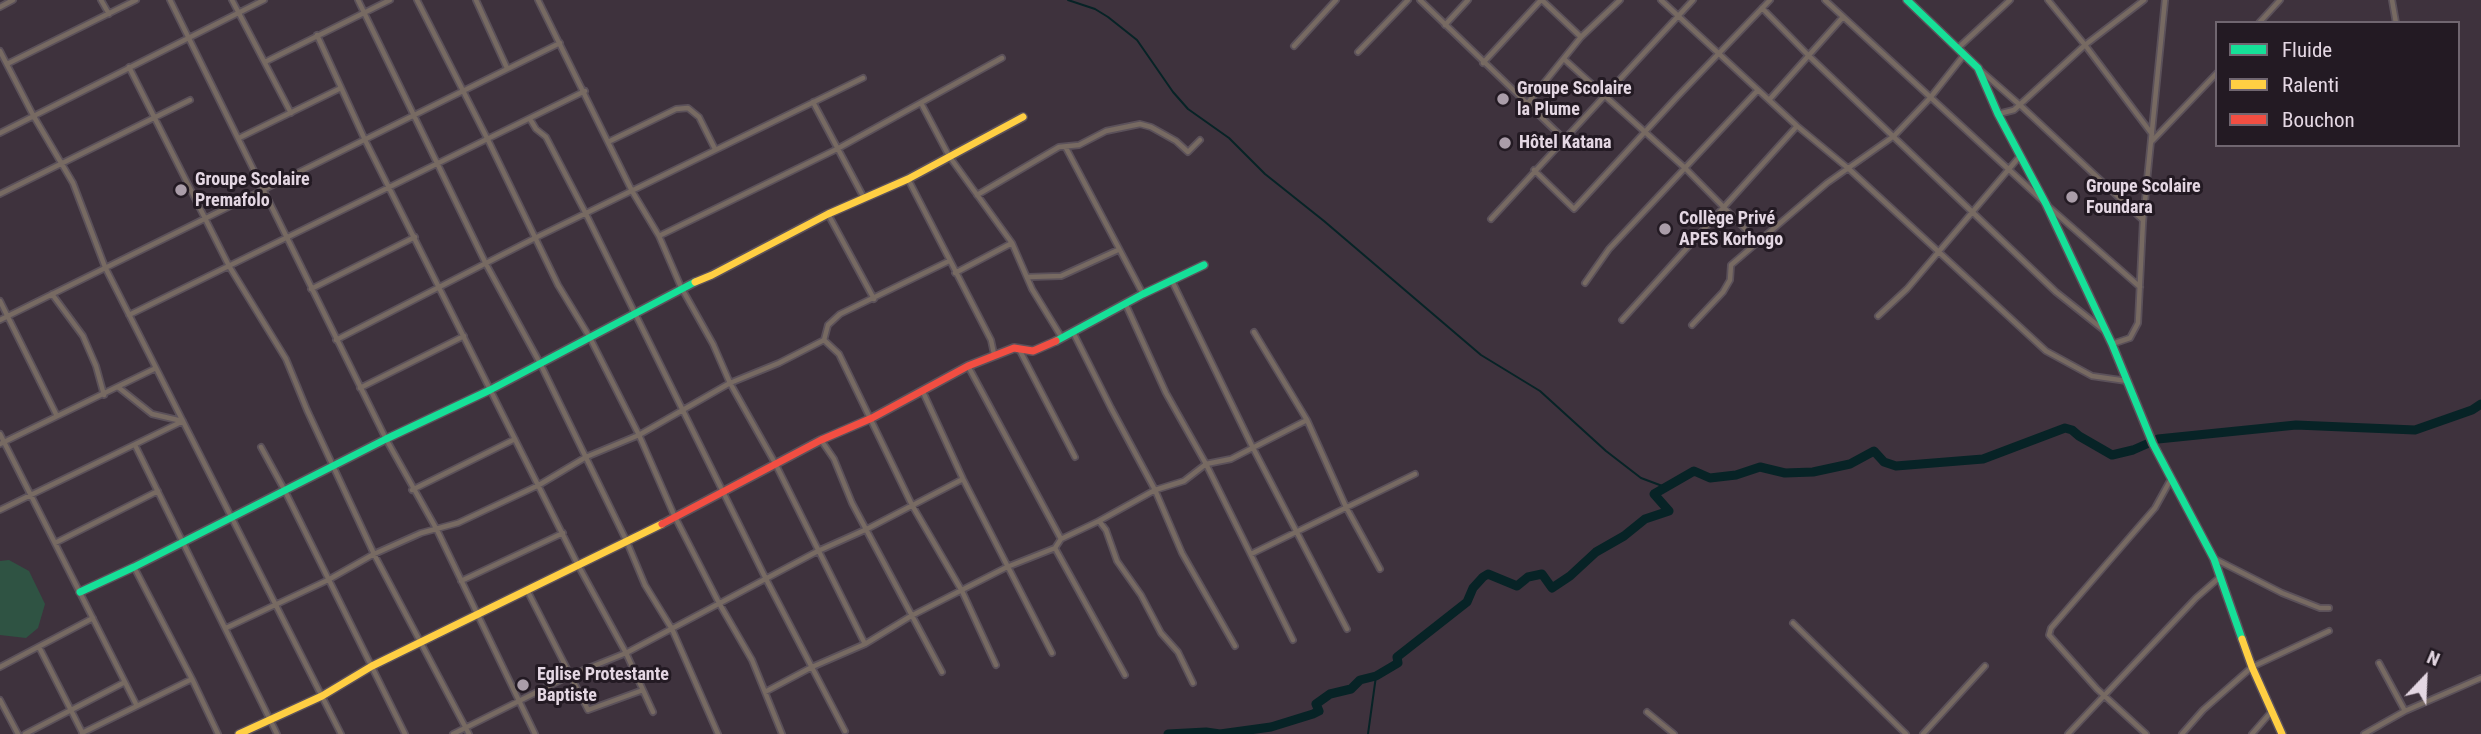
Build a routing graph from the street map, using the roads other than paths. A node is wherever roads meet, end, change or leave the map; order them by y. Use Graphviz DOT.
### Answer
graph roads {
  1 [pos="13,0"];
  2 [pos="101,0"];
  3 [pos="136,0"];
  4 [pos="170,0"];
  5 [pos="233,0"];
  6 [pos="264,0"];
  7 [pos="358,0"];
  8 [pos="390,0"];
  9 [pos="417,0"];
  10 [pos="476,0"];
  11 [pos="538,0"];
  12 [pos="1336,0"];
  13 [pos="1408,0"];
  14 [pos="1420,0"];
  15 [pos="1468,0"];
  16 [pos="1542,0"];
  17 [pos="1620,0"];
  18 [pos="1661,0"];
  19 [pos="1693,0"];
  20 [pos="1770,0"];
  21 [pos="1825,0"];
  22 [pos="1907,0"];
  23 [pos="2010,0"];
  24 [pos="2048,0"];
  25 [pos="2144,0"];
  26 [pos="2165,0"];
  27 [pos="2280,0"];
  28 [pos="2392,0"];
  29 [pos="0,7"];
  30 [pos="1762,8"];
  31 [pos="364,12"];
  32 [pos="239,13"];
  33 [pos="109,14"];
  34 [pos="1679,16"];
  35 [pos="1843,17"];
  36 [pos="2261,21"];
  37 [pos="2396,21"];
  38 [pos="1445,25"];
  39 [pos="317,35"];
  40 [pos="189,37"];
  41 [pos="1581,37"];
  42 [pos="560,43"];
  43 [pos="2085,45"];
  44 [pos="1294,46"];
  45 [pos="1958,48"];
  46 [pos="0,51"];
  47 [pos="1358,52"];
  48 [pos="1719,53"];
  49 [pos="1964,55"];
  50 [pos="1809,56"];
  51 [pos="1002,58"];
  52 [pos="1564,60"];
  53 [pos="265,62"];
  54 [pos="1483,63"];
  55 [pos="6,64"];
  56 [pos="129,67"];
  57 [pos="507,68"];
  58 [pos="1978,68"];
  59 [pos="2215,75"];
  60 [pos="863,78"];
  61 [pos="341,88"];
  62 [pos="463,89"];
  63 [pos="1758,90"];
  64 [pos="584,91"];
  65 [pos="1604,95"];
  66 [pos="1930,97"];
  67 [pos="190,100"];
  68 [pos="1769,100"];
  69 [pos="813,102"];
  70 [pos="921,103"];
  71 [pos="1527,104"];
  72 [pos="2020,105"];
  73 [pos="291,113"];
  74 [pos="414,113"];
  75 [pos="1998,114"];
  76 [pos="33,115"];
  77 [pos="156,117"];
  78 [pos="1023,117"];
  79 [pos="530,119"];
  80 [pos="1797,126"];
  81 [pos="0,133"];
  82 [pos="1645,133"];
  83 [pos="2152,134"];
  84 [pos="1894,136"];
  85 [pos="239,138"];
  86 [pos="1564,139"];
  87 [pos="365,140"];
  88 [pos="488,140"];
  89 [pos="1200,140"];
  90 [pos="610,141"];
  91 [pos="2151,142"];
  92 [pos="1066,147"];
  93 [pos="715,149"];
  94 [pos="837,149"];
  95 [pos="950,156"];
  96 [pos="2020,156"];
  97 [pos="61,162"];
  98 [pos="439,164"];
  99 [pos="1685,169"];
  100 [pos="1849,169"];
  101 [pos="1534,170"];
  102 [pos="2008,170"];
  103 [pos="908,178"];
  104 [pos="389,188"];
  105 [pos="265,190"];
  106 [pos="632,191"];
  107 [pos="0,194"];
  108 [pos="977,195"];
  109 [pos="864,198"];
  110 [pos="2046,204"];
  111 [pos="1724,207"];
  112 [pos="1974,211"];
  113 [pos="586,214"];
  114 [pos="828,215"];
  115 [pos="205,218"];
  116 [pos="1491,219"];
  117 [pos="2143,221"];
  118 [pos="659,236"];
  119 [pos="415,237"];
  120 [pos="535,238"];
  121 [pos="288,239"];
  122 [pos="1758,242"];
  123 [pos="1012,243"];
  124 [pos="1119,249"];
  125 [pos="1938,252"];
  126 [pos="949,261"];
  127 [pos="486,264"];
  128 [pos="1204,265"];
  129 [pos="229,266"];
  130 [pos="105,267"];
  131 [pos="955,273"];
  132 [pos="1027,276"];
  133 [pos="1172,281"];
  134 [pos="1585,283"];
  135 [pos="681,287"];
  136 [pos="2140,287"];
  137 [pos="441,288"];
  138 [pos="311,289"];
  139 [pos="52,294"];
  140 [pos="1143,294"];
  141 [pos="874,299"];
  142 [pos="0,301"];
  143 [pos="1126,305"];
  144 [pos="635,311"];
  145 [pos="129,315"];
  146 [pos="1878,316"];
  147 [pos="8,317"];
  148 [pos="0,320"];
  149 [pos="1622,320"];
  150 [pos="1692,325"];
  151 [pos="1073,332"];
  152 [pos="1254,332"];
  153 [pos="2107,332"];
  154 [pos="464,336"];
  155 [pos="589,336"];
  156 [pos="1062,338"];
  157 [pos="336,340"];
  158 [pos="824,340"];
  159 [pos="992,342"];
  160 [pos="2112,344"];
  161 [pos="1018,349"];
  162 [pos="1004,352"];
  163 [pos="994,354"];
  164 [pos="540,363"];
  165 [pos="968,366"];
  166 [pos="156,368"];
  167 [pos="2128,381"];
  168 [pos="730,383"];
  169 [pos="118,387"];
  170 [pos="360,388"];
  171 [pos="490,390"];
  172 [pos="923,392"];
  173 [pos="104,395"];
  174 [pos="683,408"];
  175 [pos="57,417"];
  176 [pos="872,418"];
  177 [pos="183,421"];
  178 [pos="1307,421"];
  179 [pos="0,434"];
  180 [pos="639,435"];
  181 [pos="386,439"];
  182 [pos="515,439"];
  183 [pos="821,440"];
  184 [pos="2,443"];
  185 [pos="135,445"];
  186 [pos="1252,446"];
  187 [pos="261,447"];
  188 [pos="586,457"];
  189 [pos="1075,457"];
  190 [pos="775,463"];
  191 [pos="1206,464"];
  192 [pos="333,467"];
  193 [pos="1415,474"];
  194 [pos="963,479"];
  195 [pos="2171,480"];
  196 [pos="539,485"];
  197 [pos="412,490"];
  198 [pos="1155,490"];
  199 [pos="158,491"];
  200 [pos="285,491"];
  201 [pos="724,491"];
  202 [pos="31,495"];
  203 [pos="912,505"];
  204 [pos="1346,507"];
  205 [pos="0,510"];
  206 [pos="674,515"];
  207 [pos="233,516"];
  208 [pos="1099,522"];
  209 [pos="867,529"];
  210 [pos="437,530"];
  211 [pos="1296,532"];
  212 [pos="563,533"];
  213 [pos="1061,539"];
  214 [pos="184,541"];
  215 [pos="627,542"];
  216 [pos="55,543"];
  217 [pos="1055,548"];
  218 [pos="818,551"];
  219 [pos="374,554"];
  220 [pos="1251,554"];
  221 [pos="2214,559"];
  222 [pos="578,565"];
  223 [pos="134,567"];
  224 [pos="1007,568"];
  225 [pos="1380,569"];
  226 [pos="2220,577"];
  227 [pos="766,579"];
  228 [pos="328,580"];
  229 [pos="461,581"];
  230 [pos="527,590"];
  231 [pos="961,591"];
  232 [pos="80,592"];
  233 [pos="719,603"];
  234 [pos="275,604"];
  235 [pos="2329,608"];
  236 [pos="476,615"];
  237 [pos="911,616"];
  238 [pos="93,618"];
  239 [pos="1793,622"];
  240 [pos="226,628"];
  241 [pos="672,629"];
  242 [pos="1347,629"];
  243 [pos="2329,631"];
  244 [pos="1293,640"];
  245 [pos="421,643"];
  246 [pos="864,644"];
  247 [pos="1235,646"];
  248 [pos="39,647"];
  249 [pos="626,653"];
  250 [pos="1052,653"];
  251 [pos="2379,663"];
  252 [pos="996,665"];
  253 [pos="372,666"];
  254 [pos="1985,666"];
  255 [pos="0,667"];
  256 [pos="812,667"];
  257 [pos="2252,667"];
  258 [pos="942,672"];
  259 [pos="571,676"];
  260 [pos="1125,676"];
  261 [pos="2481,678"];
  262 [pos="192,679"];
  263 [pos="125,682"];
  264 [pos="1194,683"];
  265 [pos="643,690"];
  266 [pos="765,692"];
  267 [pos="321,696"];
  268 [pos="2105,696"];
  269 [pos="0,700"];
  270 [pos="518,703"];
  271 [pos="137,706"];
  272 [pos="2272,710"];
  273 [pos="2405,710"];
  274 [pos="71,712"];
  275 [pos="653,712"];
  276 [pos="1647,712"];
  277 [pos="271,721"];
  278 [pos="466,727"];
  279 [pos="845,731"];
  280 [pos="82,733"];
  281 [pos="18,734"];
  282 [pos="25,734"];
  283 [pos="218,734"];
  284 [pos="239,734"];
  285 [pos="277,734"];
  286 [pos="341,734"];
  287 [pos="405,734"];
  288 [pos="453,734"];
  289 [pos="469,734"];
  290 [pos="535,734"];
  291 [pos="718,734"];
  292 [pos="782,734"];
  293 [pos="1674,734"];
  294 [pos="1906,734"];
  295 [pos="1923,734"];
  296 [pos="2068,734"];
  297 [pos="2146,734"];
  298 [pos="2182,734"];
  299 [pos="2252,734"];
  300 [pos="2282,734"];
  301 [pos="2364,734"];
  1 -- 29 [label="street"];
  2 -- 33 [label="street"];
  3 -- 33 [label="street"];
  4 -- 40 [label="street"];
  5 -- 32 [label="street"];
  6 -- 32 [label="street"];
  7 -- 31 [label="street"];
  8 -- 31 [label="street"];
  9 -- 62 [label="street"];
  10 -- 57 [label="street"];
  11 -- 42 [label="street"];
  12 -- 44 [label="street"];
  13 -- 47 [label="street"];
  14 -- 38 [label="street"];
  15 -- 38 [label="street"];
  16 -- 41 [label="street"];
  16 -- 54 [label="street"];
  17 -- 41 [label="street"];
  18 -- 34 [label="street"];
  19 -- 34 [label="street"];
  20 -- 30 [label="street"];
  21 -- 35 [label="street"];
  22 -- 45 [label="street"];
  23 -- 45 [label="street"];
  24 -- 43 [label="street"];
  25 -- 43 [label="street"];
  26 -- 83 [label="street"];
  27 -- 36 [label="street"];
  28 -- 37 [label="street"];
  30 -- 48 [label="street"];
  30 -- 50 [label="street"];
  31 -- 39 [label="street"];
  31 -- 74 [label="street"];
  32 -- 40 [label="street"];
  32 -- 53 [label="street"];
  33 -- 55 [label="street"];
  34 -- 48 [label="street"];
  34 -- 65 [label="street"];
  35 -- 50 [label="street"];
  35 -- 66 [label="street"];
  38 -- 54 [label="street"];
  39 -- 53 [label="street"];
  39 -- 61 [label="street"];
  40 -- 56 [label="street"];
  40 -- 85 [label="street"];
  41 -- 52 [label="street"];
  42 -- 57 [label="street"];
  42 -- 64 [label="street"];
  43 -- 72 [label="street"];
  43 -- 83 [label="street"];
  45 -- 49 [label="street"];
  46 -- 55 [label="street"];
  48 -- 63 [label="street"];
  48 -- 82 [label="street"];
  49 -- 58 [label="street"];
  49 -- 66 [label="street"];
  50 -- 68 [label="street"];
  50 -- 84 [label="street"];
  51 -- 70 [label="street"];
  52 -- 65 [label="street"];
  52 -- 71 [label="street"];
  53 -- 73 [label="street"];
  54 -- 71 [label="street"];
  55 -- 76 [label="street"];
  56 -- 76 [label="street"];
  56 -- 77 [label="street"];
  57 -- 62 [label="street"];
  58 -- 72 [label="street"];
  58 -- 75 [label="street"];
  59 -- 91 [label="street"];
  60 -- 69 [label="street"];
  61 -- 73 [label="street"];
  61 -- 87 [label="street"];
  62 -- 74 [label="street"];
  62 -- 88 [label="street"];
  63 -- 68 [label="street"];
  63 -- 99 [label="street"];
  64 -- 79 [label="street"];
  64 -- 90 [label="street"];
  65 -- 82 [label="street"];
  65 -- 86 [label="street"];
  66 -- 84 [label="street"];
  66 -- 102 [label="street"];
  67 -- 77 [label="street"];
  68 -- 80 [label="street"];
  69 -- 93 [label="street"];
  69 -- 94 [label="street"];
  70 -- 94 [label="street"];
  70 -- 95 [label="street"];
  71 -- 86 [label="street"];
  72 -- 75 [label="street"];
  72 -- 117 [label="street"];
  73 -- 85 [label="street"];
  74 -- 87 [label="street"];
  74 -- 98 [label="street"];
  75 -- 96 [label="street"];
  76 -- 81 [label="street"];
  76 -- 97 [label="street"];
  77 -- 97 [label="street"];
  77 -- 115 [label="street"];
  78 -- 95 [label="street"];
  79 -- 88 [label="street"];
  79 -- 113 [label="street"];
  80 -- 100 [label="street"];
  80 -- 111 [label="street"];
  82 -- 99 [label="street"];
  82 -- 101 [label="street"];
  83 -- 91 [label="street"];
  84 -- 100 [label="street"];
  84 -- 112 [label="street"];
  85 -- 105 [label="street"];
  86 -- 101 [label="street"];
  87 -- 104 [label="street"];
  87 -- 105 [label="street"];
  88 -- 98 [label="street"];
  88 -- 120 [label="street"];
  89 -- 92 [label="street"];
  90 -- 93 [label="street"];
  90 -- 106 [label="street"];
  91 -- 117 [label="street"];
  92 -- 108 [label="street"];
  92 -- 124 [label="street"];
  93 -- 106 [label="street"];
  94 -- 109 [label="street"];
  94 -- 118 [label="street"];
  95 -- 103 [label="street"];
  95 -- 108 [label="street"];
  96 -- 102 [label="street"];
  96 -- 110 [label="street"];
  97 -- 107 [label="street"];
  97 -- 130 [label="street"];
  98 -- 104 [label="street"];
  98 -- 127 [label="street"];
  99 -- 111 [label="street"];
  99 -- 134 [label="street"];
  100 -- 122 [label="street"];
  100 -- 125 [label="street"];
  101 -- 116 [label="street"];
  102 -- 110 [label="street"];
  102 -- 112 [label="street"];
  103 -- 109 [label="street"];
  103 -- 126 [label="street"];
  104 -- 119 [label="street"];
  104 -- 121 [label="street"];
  105 -- 115 [label="street"];
  105 -- 121 [label="street"];
  106 -- 113 [label="street"];
  106 -- 118 [label="street"];
  108 -- 123 [label="street"];
  109 -- 114 [label="street"];
  110 -- 136 [label="street"];
  110 -- 153 [label="street"];
  111 -- 122 [label="street"];
  111 -- 149 [label="street"];
  112 -- 125 [label="street"];
  112 -- 153 [label="street"];
  113 -- 120 [label="street"];
  113 -- 144 [label="street"];
  114 -- 135 [label="street"];
  114 -- 141 [label="street"];
  115 -- 129 [label="street"];
  115 -- 130 [label="street"];
  117 -- 136 [label="street"];
  118 -- 135 [label="street"];
  119 -- 137 [label="street"];
  119 -- 138 [label="street"];
  120 -- 127 [label="street"];
  120 -- 155 [label="street"];
  121 -- 129 [label="street"];
  121 -- 138 [label="street"];
  122 -- 150 [label="street"];
  123 -- 131 [label="street"];
  123 -- 132 [label="street"];
  124 -- 132 [label="street"];
  124 -- 140 [label="street"];
  125 -- 146 [label="street"];
  125 -- 167 [label="street"];
  126 -- 131 [label="street"];
  126 -- 141 [label="street"];
  127 -- 137 [label="street"];
  127 -- 164 [label="street"];
  128 -- 133 [label="street"];
  129 -- 145 [label="street"];
  129 -- 192 [label="street"];
  130 -- 139 [label="street"];
  130 -- 145 [label="street"];
  131 -- 159 [label="street"];
  132 -- 156 [label="street"];
  133 -- 140 [label="street"];
  133 -- 186 [label="street"];
  135 -- 144 [label="street"];
  135 -- 168 [label="street"];
  136 -- 160 [label="street"];
  137 -- 154 [label="street"];
  137 -- 157 [label="street"];
  138 -- 157 [label="street"];
  139 -- 147 [label="street"];
  139 -- 173 [label="street"];
  140 -- 143 [label="street"];
  141 -- 158 [label="street"];
  142 -- 147 [label="street"];
  143 -- 151 [label="street"];
  143 -- 191 [label="street"];
  144 -- 155 [label="street"];
  144 -- 174 [label="street"];
  145 -- 166 [label="street"];
  147 -- 148 [label="street"];
  147 -- 175 [label="street"];
  151 -- 156 [label="street"];
  151 -- 198 [label="street"];
  152 -- 178 [label="street"];
  153 -- 160 [label="street"];
  154 -- 170 [label="street"];
  154 -- 171 [label="street"];
  155 -- 164 [label="street"];
  155 -- 180 [label="street"];
  156 -- 161 [label="street"];
  157 -- 170 [label="street"];
  158 -- 168 [label="street"];
  158 -- 176 [label="street"];
  159 -- 162 [label="street"];
  159 -- 163 [label="street"];
  160 -- 167 [label="street"];
  161 -- 162 [label="street"];
  161 -- 189 [label="street"];
  162 -- 163 [label="street"];
  163 -- 165 [label="street"];
  164 -- 171 [label="street"];
  164 -- 188 [label="street"];
  165 -- 172 [label="street"];
  165 -- 213 [label="street"];
  166 -- 169 [label="street"];
  166 -- 177 [label="street"];
  167 -- 195 [label="street"];
  168 -- 174 [label="street"];
  168 -- 190 [label="street"];
  169 -- 173 [label="street"];
  169 -- 177 [label="street"];
  170 -- 181 [label="street"];
  171 -- 181 [label="street"];
  171 -- 182 [label="street"];
  172 -- 176 [label="street"];
  172 -- 194 [label="street"];
  173 -- 175 [label="street"];
  174 -- 180 [label="street"];
  174 -- 201 [label="street"];
  175 -- 184 [label="street"];
  176 -- 183 [label="street"];
  176 -- 203 [label="street"];
  177 -- 185 [label="street"];
  177 -- 207 [label="street"];
  178 -- 186 [label="street"];
  178 -- 204 [label="street"];
  179 -- 184 [label="street"];
  180 -- 188 [label="street"];
  180 -- 206 [label="street"];
  181 -- 192 [label="street"];
  181 -- 197 [label="street"];
  182 -- 196 [label="street"];
  182 -- 197 [label="street"];
  183 -- 190 [label="street"];
  183 -- 209 [label="street"];
  184 -- 202 [label="street"];
  185 -- 199 [label="street"];
  185 -- 202 [label="street"];
  186 -- 191 [label="street"];
  186 -- 211 [label="street"];
  187 -- 200 [label="street"];
  188 -- 196 [label="street"];
  188 -- 215 [label="street"];
  190 -- 201 [label="street"];
  190 -- 218 [label="street"];
  191 -- 198 [label="street"];
  191 -- 220 [label="street"];
  192 -- 200 [label="street"];
  192 -- 219 [label="street"];
  193 -- 204 [label="street"];
  194 -- 203 [label="street"];
  194 -- 224 [label="street"];
  195 -- 221 [label="street"];
  195 -- 268 [label="street"];
  196 -- 210 [label="street"];
  196 -- 212 [label="street"];
  197 -- 210 [label="street"];
  198 -- 208 [label="street"];
  198 -- 247 [label="street"];
  199 -- 214 [label="street"];
  199 -- 216 [label="street"];
  200 -- 207 [label="street"];
  200 -- 228 [label="street"];
  201 -- 206 [label="street"];
  201 -- 227 [label="street"];
  202 -- 205 [label="street"];
  202 -- 216 [label="street"];
  203 -- 209 [label="street"];
  203 -- 231 [label="street"];
  204 -- 211 [label="street"];
  204 -- 225 [label="street"];
  206 -- 215 [label="street"];
  206 -- 233 [label="street"];
  207 -- 214 [label="street"];
  207 -- 234 [label="street"];
  208 -- 213 [label="street"];
  208 -- 264 [label="street"];
  209 -- 218 [label="street"];
  209 -- 237 [label="street"];
  210 -- 219 [label="street"];
  210 -- 229 [label="street"];
  211 -- 220 [label="street"];
  211 -- 242 [label="street"];
  212 -- 222 [label="street"];
  212 -- 229 [label="street"];
  213 -- 217 [label="street"];
  214 -- 223 [label="street"];
  214 -- 240 [label="street"];
  215 -- 222 [label="street"];
  215 -- 241 [label="street"];
  216 -- 232 [label="street"];
  217 -- 224 [label="street"];
  217 -- 260 [label="street"];
  218 -- 227 [label="street"];
  218 -- 246 [label="street"];
  219 -- 228 [label="street"];
  219 -- 245 [label="street"];
  220 -- 244 [label="street"];
  221 -- 226 [label="street"];
  221 -- 235 [label="street"];
  222 -- 230 [label="street"];
  222 -- 249 [label="street"];
  223 -- 232 [label="street"];
  223 -- 262 [label="street"];
  224 -- 231 [label="street"];
  224 -- 250 [label="street"];
  226 -- 257 [label="street"];
  226 -- 268 [label="street"];
  227 -- 233 [label="street"];
  227 -- 256 [label="street"];
  228 -- 234 [label="street"];
  228 -- 253 [label="street"];
  229 -- 236 [label="street"];
  230 -- 236 [label="street"];
  230 -- 259 [label="street"];
  231 -- 237 [label="street"];
  231 -- 252 [label="street"];
  232 -- 238 [label="street"];
  233 -- 241 [label="street"];
  233 -- 266 [label="street"];
  234 -- 240 [label="street"];
  234 -- 267 [label="street"];
  236 -- 245 [label="street"];
  236 -- 270 [label="street"];
  237 -- 246 [label="street"];
  237 -- 258 [label="street"];
  238 -- 248 [label="street"];
  238 -- 263 [label="street"];
  239 -- 294 [label="street"];
  240 -- 277 [label="street"];
  241 -- 249 [label="street"];
  241 -- 291 [label="street"];
  243 -- 257 [label="street"];
  245 -- 253 [label="street"];
  245 -- 278 [label="street"];
  246 -- 256 [label="street"];
  248 -- 255 [label="street"];
  248 -- 274 [label="street"];
  249 -- 259 [label="street"];
  249 -- 265 [label="street"];
  251 -- 273 [label="street"];
  253 -- 267 [label="street"];
  253 -- 287 [label="street"];
  254 -- 295 [label="street"];
  256 -- 266 [label="street"];
  256 -- 279 [label="street"];
  257 -- 272 [label="street"];
  257 -- 298 [label="street"];
  259 -- 265 [label="street"];
  259 -- 270 [label="street"];
  261 -- 273 [label="street"];
  262 -- 271 [label="street"];
  262 -- 283 [label="street"];
  263 -- 271 [label="street"];
  263 -- 274 [label="street"];
  265 -- 275 [label="street"];
  266 -- 292 [label="street"];
  267 -- 277 [label="street"];
  267 -- 286 [label="street"];
  268 -- 296 [label="street"];
  268 -- 297 [label="street"];
  269 -- 281 [label="street"];
  270 -- 278 [label="street"];
  270 -- 290 [label="street"];
  271 -- 280 [label="street"];
  272 -- 299 [label="street"];
  272 -- 300 [label="street"];
  273 -- 301 [label="street"];
  274 -- 280 [label="street"];
  274 -- 282 [label="street"];
  276 -- 293 [label="street"];
  277 -- 284 [label="street"];
  277 -- 285 [label="street"];
  278 -- 288 [label="street"];
  278 -- 289 [label="street"];
}
